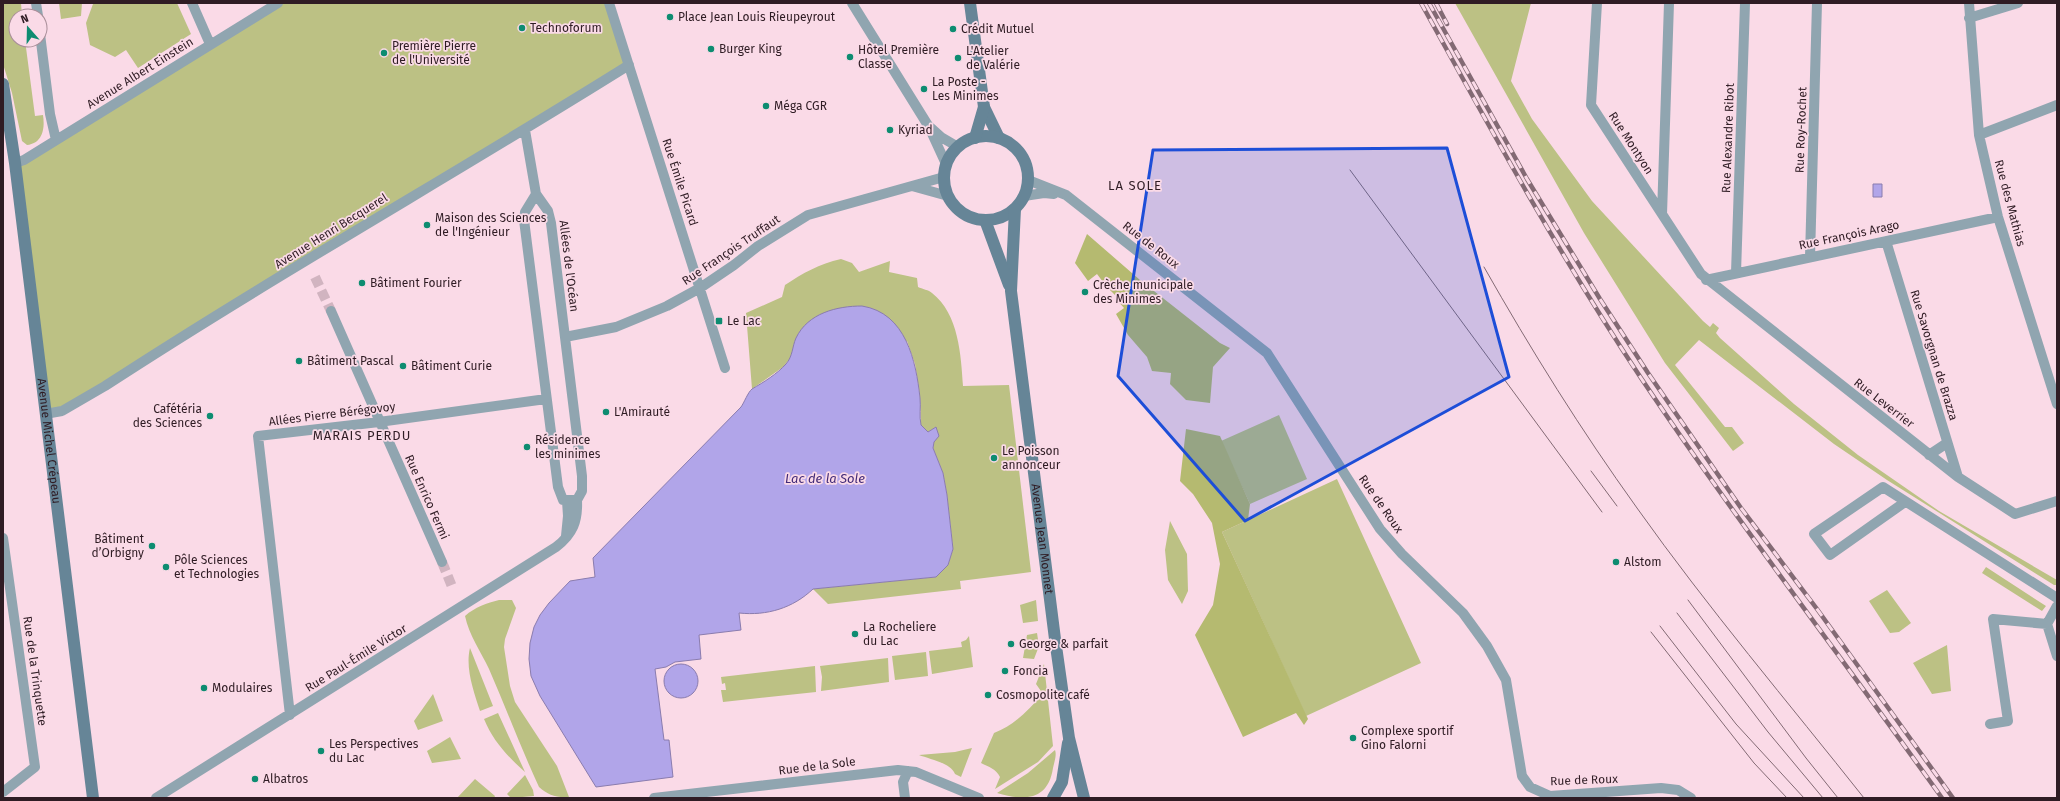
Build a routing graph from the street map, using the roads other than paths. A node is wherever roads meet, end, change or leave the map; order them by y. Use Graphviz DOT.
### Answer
graph roads {
  1 [pos="192,3"];
  2 [pos="278,3"];
  3 [pos="609,3"];
  4 [pos="852,3"];
  5 [pos="970,3"];
  6 [pos="1597,3"];
  7 [pos="1669,3"];
  8 [pos="1745,3"];
  9 [pos="1816,3"];
  10 [pos="1969,3"];
  11 [pos="2018,3"];
  12 [pos="1968,18"];
  13 [pos="210,44"];
  14 [pos="42,48"];
  15 [pos="629,65"];
  16 [pos="3,84"];
  17 [pos="2057,105"];
  18 [pos="984,107"];
  19 [pos="929,127"];
  20 [pos="525,130"];
  21 [pos="1979,135"];
  22 [pos="975,138"];
  23 [pos="999,138"];
  24 [pos="56,140"];
  25 [pos="958,147"];
  26 [pos="15,163"];
  27 [pos="946,164"];
  28 [pos="944,176"];
  29 [pos="1028,180"];
  30 [pos="912,186"];
  31 [pos="1645,187"];
  32 [pos="1663,187"];
  33 [pos="536,194"];
  34 [pos="1066,195"];
  35 [pos="948,196"];
  36 [pos="1024,196"];
  37 [pos="1015,209"];
  38 [pos="1662,214"];
  39 [pos="1998,217"];
  40 [pos="985,220"];
  41 [pos="1886,241"];
  42 [pos="1810,257"];
  43 [pos="1736,273"];
  44 [pos="1724,276"];
  45 [pos="1706,280"];
  46 [pos="700,288"];
  47 [pos="1011,291"];
  48 [pos="1722,292"];
  49 [pos="331,311"];
  50 [pos="565,337"];
  51 [pos="725,368"];
  52 [pos="546,398"];
  53 [pos="2057,404"];
  54 [pos="45,414"];
  55 [pos="379,422"];
  56 [pos="1947,443"];
  57 [pos="1930,455"];
  58 [pos="1958,477"];
  59 [pos="572,500"];
  60 [pos="2057,501"];
  61 [pos="1905,502"];
  62 [pos="3,538"];
  63 [pos="442,562"];
  64 [pos="2057,598"];
  65 [pos="2057,606"];
  66 [pos="2048,624"];
  67 [pos="2057,656"];
  68 [pos="290,715"];
  69 [pos="1990,724"];
  70 [pos="1069,738"];
  71 [pos="908,770"];
  72 [pos="3,792"];
  73 [pos="93,798"];
  74 [pos="156,798"];
  75 [pos="654,798"];
  76 [pos="905,798"];
  77 [pos="979,798"];
  78 [pos="1053,798"];
  79 [pos="1084,798"];
  80 [pos="1691,798"];
  1 -- 13 [label="street"];
  2 -- 13 [label="street, Avenue Albert Einstein"];
  3 -- 15 [label="street, Rue Émile Picard"];
  4 -- 19 [label="street"];
  5 -- 18 [label="street"];
  6 -- 31 [label="street, Rue Montyon"];
  7 -- 32 [label="street"];
  8 -- 43 [label="street, Rue Alexandre Ribot"];
  9 -- 42 [label="street, Rue Roy-Rochet"];
  10 -- 12 [label="street, Rue des Mathias"];
  11 -- 12 [label="street"];
  12 -- 21 [label="street, Rue des Mathias"];
  13 -- 24 [label="street, Avenue Albert Einstein"];
  14 -- 24 [label="street"];
  15 -- 20 [label="street, Avenue Henri Becquerel"];
  15 -- 46 [label="street, Rue Émile Picard"];
  16 -- 26 [label="street, Avenue Michel Crépeau"];
  17 -- 21 [label="street"];
  18 -- 22 [label="street"];
  18 -- 23 [label="street"];
  19 -- 25 [label="street"];
  19 -- 27 [label="street"];
  20 -- 33 [label="street"];
  20 -- 54 [label="street, Avenue Henri Becquerel"];
  21 -- 39 [label="street, Rue des Mathias"];
  22 -- 23 [label="street"];
  22 -- 25 [label="street"];
  23 -- 29 [label="street"];
  24 -- 26 [label="street, Avenue Albert Einstein"];
  25 -- 27 [label="street"];
  26 -- 54 [label="street, Avenue Michel Crépeau"];
  27 -- 28 [label="street"];
  28 -- 30 [label="street, Rue François Truffaut"];
  28 -- 35 [label="street"];
  29 -- 34 [label="street, Rue de Roux"];
  29 -- 36 [label="street"];
  30 -- 35 [label="street"];
  30 -- 46 [label="street, Rue François Truffaut"];
  31 -- 32 [label="street"];
  31 -- 38 [label="street, Rue Montyon"];
  32 -- 38 [label="street"];
  33 -- 50 [label="street, Allées de l'Océan"];
  33 -- 52 [label="street"];
  34 -- 36 [label="street"];
  34 -- 80 [label="street, Rue de Roux"];
  35 -- 40 [label="street"];
  36 -- 37 [label="street"];
  37 -- 40 [label="street"];
  37 -- 47 [label="street, Avenue Jean Monnet"];
  38 -- 45 [label="street, Rue Montyon"];
  39 -- 41 [label="street, Rue François Arago"];
  39 -- 53 [label="street, Rue des Mathias"];
  40 -- 47 [label="street, Avenue Jean Monnet"];
  41 -- 42 [label="street, Rue François Arago"];
  41 -- 56 [label="street, Rue Savorgnan de Brazza"];
  42 -- 43 [label="street, Rue François Arago"];
  43 -- 44 [label="street, Rue François Arago"];
  44 -- 45 [label="street, Rue François Arago"];
  44 -- 48 [label="street"];
  45 -- 48 [label="street, Rue Leverrier"];
  46 -- 50 [label="street, Rue François Truffaut"];
  46 -- 51 [label="street, Rue Émile Picard"];
  47 -- 70 [label="street, Avenue Jean Monnet"];
  48 -- 57 [label="street, Rue Leverrier"];
  49 -- 55 [label="street, Rue Enrico Fermi"];
  50 -- 59 [label="street, Allées de l'Océan"];
  52 -- 55 [label="street, Allées Pierre Bérégovoy"];
  52 -- 59 [label="street"];
  54 -- 73 [label="street, Avenue Michel Crépeau"];
  55 -- 63 [label="street, Rue Enrico Fermi"];
  55 -- 68 [label="street, Allées Pierre Bérégovoy"];
  56 -- 57 [label="street"];
  56 -- 58 [label="street, Rue Savorgnan de Brazza"];
  57 -- 58 [label="street, Rue Leverrier"];
  58 -- 60 [label="street, Rue Leverrier"];
  59 -- 68 [label="street, Rue Paul-Émile Victor"];
  61 -- 61 [label="street"];
  61 -- 64 [label="street"];
  62 -- 72 [label="street, Rue de la Trinquette"];
  65 -- 66 [label="street"];
  66 -- 67 [label="street"];
  66 -- 69 [label="street"];
  68 -- 74 [label="street, Rue Paul-Émile Victor"];
  70 -- 78 [label="street, Avenue Jean Monnet"];
  70 -- 79 [label="street, Avenue Jean Monnet"];
  71 -- 75 [label="street, Rue de la Sole"];
  71 -- 76 [label="street"];
  71 -- 77 [label="street, Rue de la Sole"];
}
